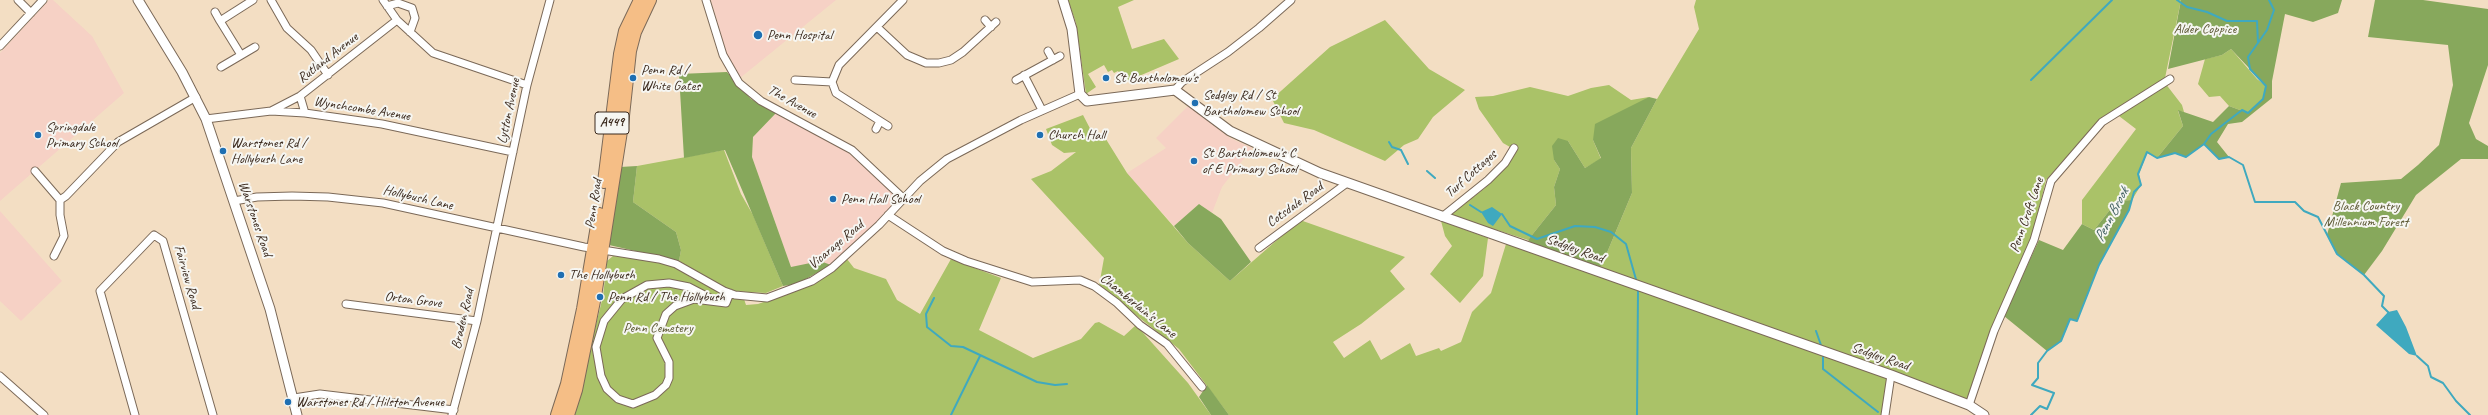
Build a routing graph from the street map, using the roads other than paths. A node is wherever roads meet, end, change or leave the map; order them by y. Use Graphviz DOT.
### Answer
graph roads {
  1 [pos="18,0"];
  2 [pos="44,0"];
  3 [pos="138,0"];
  4 [pos="253,0"];
  5 [pos="271,0"];
  6 [pos="550,0"];
  7 [pos="640,0"];
  8 [pos="650,0"];
  9 [pos="706,0"];
  10 [pos="903,0"];
  11 [pos="1063,0"];
  12 [pos="1291,0"];
  13 [pos="385,3"];
  14 [pos="215,12"];
  15 [pos="31,13"];
  16 [pos="397,20"];
  17 [pos="985,20"];
  18 [pos="220,21"];
  19 [pos="877,27"];
  20 [pos="410,32"];
  21 [pos="0,46"];
  22 [pos="255,47"];
  23 [pos="1048,51"];
  24 [pos="241,55"];
  25 [pos="221,67"];
  26 [pos="328,75"];
  27 [pos="1024,75"];
  28 [pos="2170,78"];
  29 [pos="795,80"];
  30 [pos="1016,80"];
  31 [pos="832,82"];
  32 [pos="527,85"];
  33 [pos="1175,90"];
  34 [pos="300,96"];
  35 [pos="196,97"];
  36 [pos="1082,97"];
  37 [pos="1042,110"];
  38 [pos="271,111"];
  39 [pos="305,113"];
  40 [pos="206,120"];
  41 [pos="880,121"];
  42 [pos="888,126"];
  43 [pos="876,128"];
  44 [pos="1514,148"];
  45 [pos="513,152"];
  46 [pos="34,171"];
  47 [pos="1347,183"];
  48 [pos="903,198"];
  49 [pos="60,200"];
  50 [pos="234,201"];
  51 [pos="888,215"];
  52 [pos="1442,217"];
  53 [pos="497,229"];
  54 [pos="54,241"];
  55 [pos="61,245"];
  56 [pos="1259,248"];
  57 [pos="597,250"];
  58 [pos="54,256"];
  59 [pos="730,293"];
  60 [pos="714,300"];
  61 [pos="346,304"];
  62 [pos="477,321"];
  63 [pos="1891,375"];
  64 [pos="0,376"];
  65 [pos="1202,387"];
  66 [pos="294,398"];
  67 [pos="1969,405"];
  68 [pos="453,413"];
  69 [pos="1981,413"];
  70 [pos="44,415"];
  71 [pos="135,415"];
  72 [pos="213,415"];
  73 [pos="297,415"];
  74 [pos="557,415"];
  75 [pos="568,415"];
  76 [pos="1885,415"];
  1 -- 15 [label="street"];
  2 -- 15 [label="street"];
  3 -- 35 [label="street, Warstones Road"];
  4 -- 18 [label="street"];
  5 -- 26 [label="street"];
  6 -- 32 [label="street, Lytton Avenue"];
  7 -- 57 [label="highway, Penn Road / A449"];
  8 -- 57 [label="highway, Penn Road / A449"];
  9 -- 48 [label="street, The Avenue"];
  10 -- 19 [label="street"];
  11 -- 36 [label="street"];
  12 -- 33 [label="street"];
  13 -- 16 [label="street"];
  13 -- 20 [label="street"];
  14 -- 18 [label="street"];
  15 -- 21 [label="street"];
  16 -- 20 [label="street"];
  16 -- 26 [label="street, Rutland Avenue"];
  17 -- 19 [label="street"];
  18 -- 24 [label="street"];
  19 -- 31 [label="street"];
  20 -- 32 [label="street"];
  22 -- 24 [label="street"];
  23 -- 27 [label="street"];
  24 -- 25 [label="street"];
  26 -- 34 [label="street, Rutland Avenue"];
  27 -- 30 [label="street"];
  27 -- 37 [label="street"];
  28 -- 67 [label="street, Penn Croft Lane"];
  29 -- 31 [label="street"];
  31 -- 41 [label="street"];
  32 -- 45 [label="street, Lytton Avenue"];
  33 -- 36 [label="street"];
  33 -- 47 [label="street, Sedgley Road"];
  34 -- 38 [label="street, Rutland Avenue"];
  34 -- 39 [label="street"];
  35 -- 40 [label="street, Warstones Road"];
  35 -- 49 [label="street"];
  36 -- 37 [label="street, Vicarage Road"];
  37 -- 48 [label="street, Vicarage Road"];
  38 -- 39 [label="street, Wynchcombe Avenue"];
  38 -- 40 [label="street, Wynchcombe Avenue"];
  39 -- 45 [label="street, Wynchcombe Avenue"];
  40 -- 50 [label="street, Warstones Road"];
  41 -- 42 [label="street"];
  41 -- 43 [label="street"];
  44 -- 52 [label="street, Turf Cottages"];
  45 -- 53 [label="street, Lytton Avenue"];
  46 -- 49 [label="street"];
  47 -- 52 [label="street, Sedgley Road"];
  47 -- 56 [label="street, Cotsdale Road"];
  48 -- 51 [label="street, Vicarage Road"];
  49 -- 55 [label="street"];
  50 -- 53 [label="street, Hollybush Lane"];
  50 -- 66 [label="street, Warstones Road"];
  51 -- 59 [label="street, Vicarage Road"];
  51 -- 65 [label="street, Chamberlain's Lane"];
  52 -- 63 [label="street, Sedgley Road"];
  53 -- 57 [label="street, Hollybush Lane"];
  53 -- 62 [label="street, Braden Road"];
  54 -- 55 [label="street"];
  55 -- 58 [label="street"];
  57 -- 59 [label="street, Vicarage Road"];
  57 -- 74 [label="highway, Penn Road / A449"];
  57 -- 75 [label="highway, Penn Road / A449"];
  59 -- 60 [label="street"];
  60 -- 60 [label="street"];
  61 -- 62 [label="street, Orton Grove"];
  62 -- 68 [label="street, Braden Road"];
  63 -- 67 [label="street, Sedgley Road"];
  63 -- 76 [label="street"];
  64 -- 70 [label="street"];
  66 -- 68 [label="street"];
  66 -- 73 [label="street, Warstones Road"];
  67 -- 69 [label="street, Sedgley Road"];
  71 -- 72 [label="street, Fairview Road"];
}
